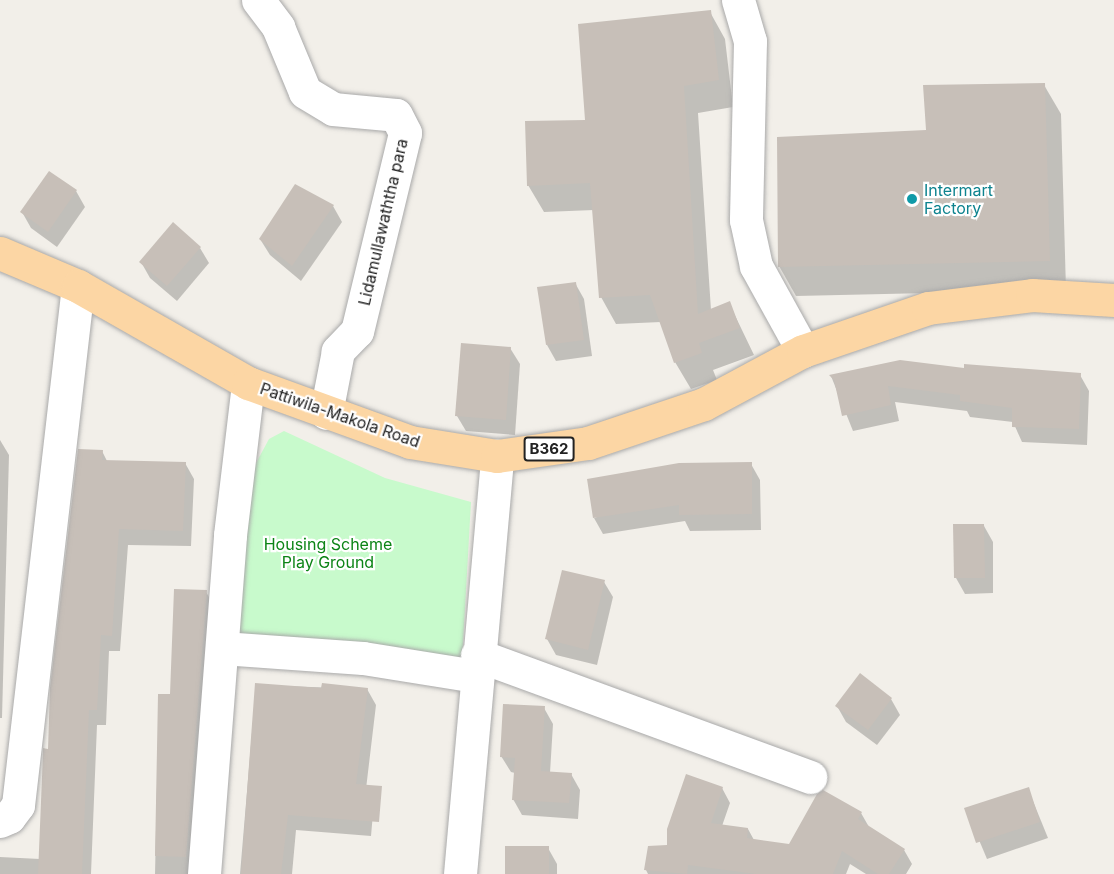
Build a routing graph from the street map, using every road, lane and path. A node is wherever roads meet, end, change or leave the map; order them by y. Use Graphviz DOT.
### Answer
graph roads {
  1 [pos="258,0"];
  2 [pos="738,0"];
  3 [pos="0,253"];
  4 [pos="78,286"];
  5 [pos="1114,300"];
  6 [pos="803,351"];
  7 [pos="248,383"];
  8 [pos="326,413"];
  9 [pos="497,456"];
  10 [pos="222,648"];
  11 [pos="477,665"];
  12 [pos="810,777"];
  13 [pos="0,821"];
  14 [pos="204,874"];
  15 [pos="460,874"];
  1 -- 8 [label="street, Lidamullawaththa para"];
  2 -- 6 [label="street"];
  3 -- 4 [label="main road, Pattiwila-Makola Road / B362"];
  4 -- 7 [label="main road, Pattiwila-Makola Road / B362"];
  4 -- 13 [label="street"];
  5 -- 6 [label="main road, Pattiwila-Makola Road / B362"];
  6 -- 9 [label="main road, Pattiwila-Makola Road / B362"];
  7 -- 8 [label="main road, Pattiwila-Makola Road / B362"];
  7 -- 10 [label="street"];
  8 -- 9 [label="main road, Pattiwila-Makola Road / B362"];
  9 -- 11 [label="street"];
  10 -- 11 [label="street"];
  10 -- 14 [label="street"];
  11 -- 12 [label="street"];
  11 -- 15 [label="street"];
}
